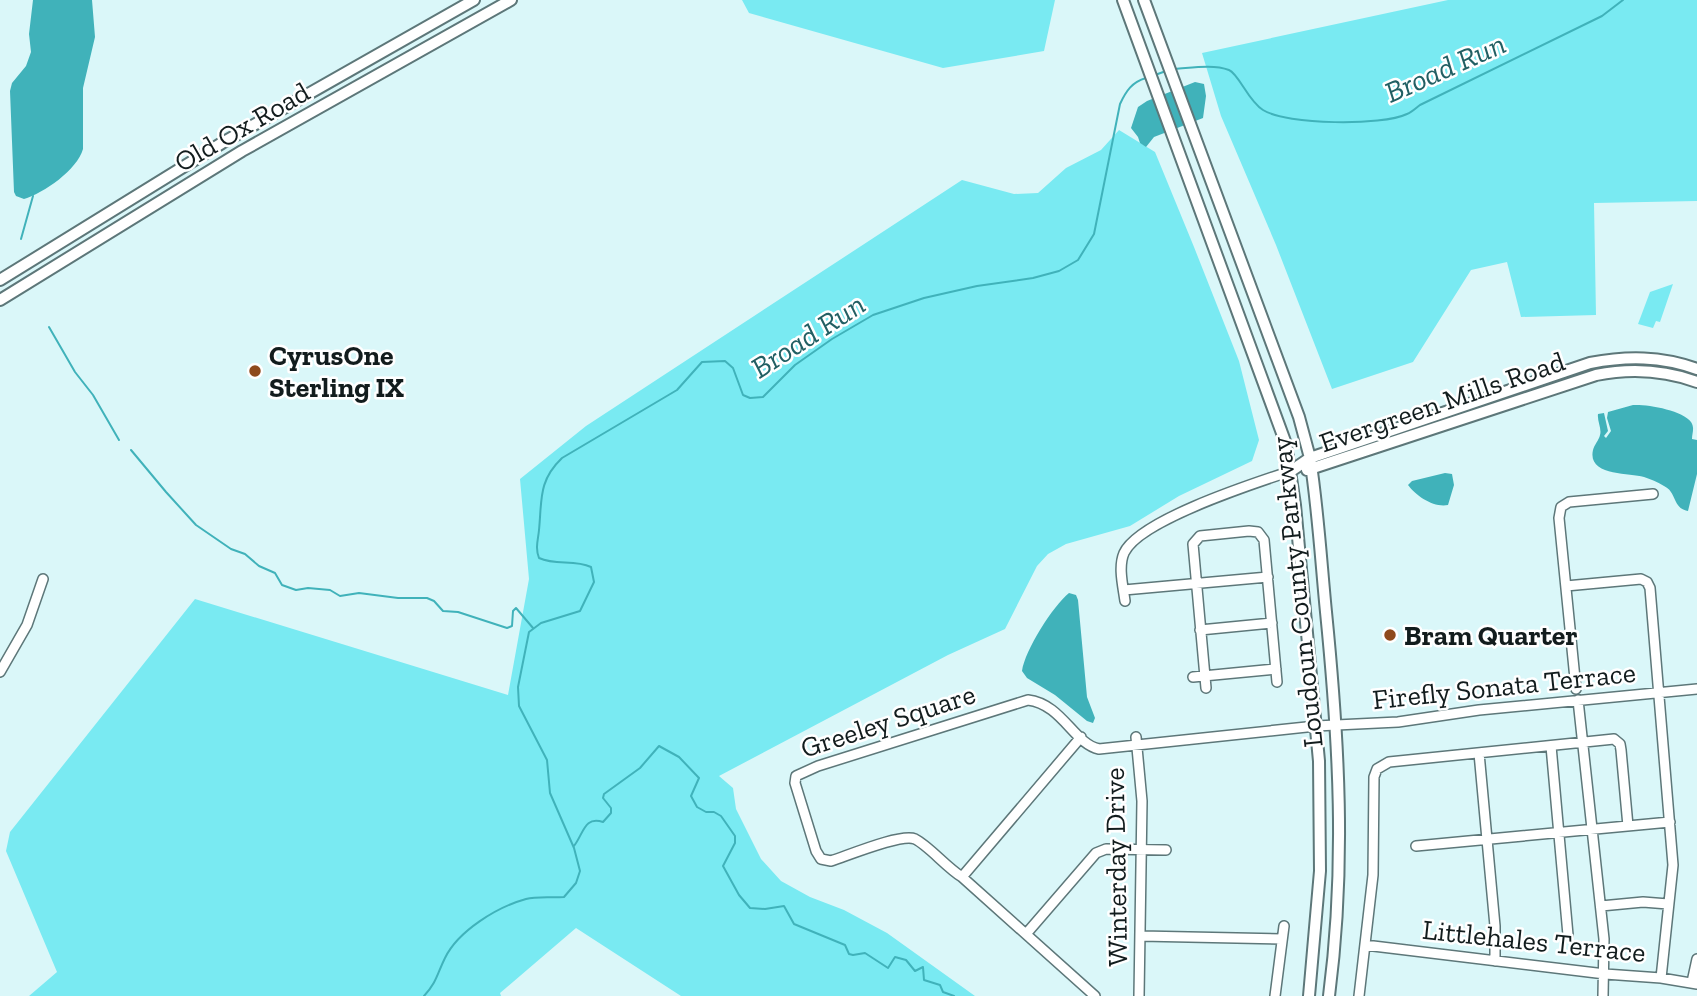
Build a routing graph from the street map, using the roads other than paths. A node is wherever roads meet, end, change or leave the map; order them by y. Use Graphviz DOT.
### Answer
graph roads {
  1 [pos="474,0"];
  2 [pos="511,0"];
  3 [pos="1123,0"];
  4 [pos="1144,0"];
  5 [pos="0,280"];
  6 [pos="0,300"];
  7 [pos="1697,369"];
  8 [pos="1697,383"];
  9 [pos="1310,458"];
  10 [pos="1312,470"];
  11 [pos="1291,471"];
  12 [pos="1653,494"];
  13 [pos="1268,577"];
  14 [pos="43,579"];
  15 [pos="1196,583"];
  16 [pos="1566,586"];
  17 [pos="1124,590"];
  18 [pos="1125,601"];
  19 [pos="1272,623"];
  20 [pos="1200,630"];
  21 [pos="1276,669"];
  22 [pos="0,672"];
  23 [pos="1205,676"];
  24 [pos="1193,677"];
  25 [pos="1277,682"];
  26 [pos="1206,688"];
  27 [pos="1576,688"];
  28 [pos="1697,689"];
  29 [pos="1659,693"];
  30 [pos="1578,701"];
  31 [pos="1337,725"];
  32 [pos="1316,726"];
  33 [pos="1081,737"];
  34 [pos="1137,741"];
  35 [pos="1584,743"];
  36 [pos="1550,746"];
  37 [pos="1479,753"];
  38 [pos="1670,822"];
  39 [pos="1628,826"];
  40 [pos="1593,829"];
  41 [pos="1558,832"];
  42 [pos="1486,840"];
  43 [pos="1416,846"];
  44 [pos="1142,850"];
  45 [pos="1166,850"];
  46 [pos="962,877"];
  47 [pos="1668,904"];
  48 [pos="1601,906"];
  49 [pos="1284,926"];
  50 [pos="1026,934"];
  51 [pos="1568,935"];
  52 [pos="1141,936"];
  53 [pos="1282,939"];
  54 [pos="1365,945"];
  55 [pos="1697,959"];
  56 [pos="1495,961"];
  57 [pos="1605,974"];
  58 [pos="1661,978"];
  59 [pos="1695,983"];
  60 [pos="1095,996"];
  61 [pos="1139,996"];
  62 [pos="1275,996"];
  63 [pos="1309,996"];
  64 [pos="1329,996"];
  65 [pos="1359,996"];
  66 [pos="1603,996"];
  1 -- 5 [label="main road, Old Ox Road"];
  2 -- 6 [label="main road, Old Ox Road"];
  3 -- 11 [label="main road, Loudoun County Parkway"];
  4 -- 9 [label="main road, Loudoun County Parkway"];
  7 -- 9 [label="main road, Evergreen Mills Road"];
  8 -- 10 [label="main road, Evergreen Mills Road"];
  9 -- 10 [label="main road, Loudoun County Parkway"];
  9 -- 11 [label="main road, Evergreen Mills Road"];
  10 -- 11 [label="main road, Evergreen Mills Road"];
  10 -- 31 [label="main road, Loudoun County Parkway"];
  11 -- 17 [label="street"];
  11 -- 32 [label="main road, Loudoun County Parkway"];
  12 -- 16 [label="street"];
  13 -- 15 [label="street"];
  13 -- 15 [label="street"];
  13 -- 19 [label="street"];
  14 -- 22 [label="street"];
  15 -- 17 [label="street"];
  15 -- 20 [label="street"];
  16 -- 27 [label="street"];
  16 -- 29 [label="street"];
  17 -- 18 [label="street"];
  19 -- 20 [label="street"];
  19 -- 21 [label="street"];
  20 -- 23 [label="street"];
  21 -- 23 [label="street"];
  21 -- 25 [label="street"];
  23 -- 24 [label="street"];
  23 -- 26 [label="street"];
  28 -- 29 [label="street, Firefly Sonata Terrace"];
  29 -- 30 [label="street, Firefly Sonata Terrace"];
  29 -- 38 [label="street"];
  30 -- 31 [label="street, Firefly Sonata Terrace"];
  30 -- 35 [label="street"];
  31 -- 32 [label="street, Firefly Sonata Terrace"];
  31 -- 64 [label="main road, Loudoun County Parkway"];
  32 -- 34 [label="street, Greeley Square"];
  32 -- 63 [label="main road, Loudoun County Parkway"];
  33 -- 34 [label="street, Greeley Square"];
  33 -- 46 [label="street"];
  33 -- 46 [label="street, Greeley Square"];
  34 -- 44 [label="street, Winterday Drive"];
  35 -- 36 [label="street"];
  35 -- 39 [label="street"];
  35 -- 40 [label="street"];
  36 -- 37 [label="street"];
  36 -- 41 [label="street"];
  37 -- 42 [label="street"];
  37 -- 54 [label="street"];
  38 -- 39 [label="street"];
  38 -- 47 [label="street"];
  39 -- 40 [label="street"];
  40 -- 41 [label="street"];
  40 -- 48 [label="street"];
  41 -- 42 [label="street"];
  41 -- 51 [label="street"];
  42 -- 43 [label="street"];
  42 -- 56 [label="street"];
  44 -- 45 [label="street"];
  44 -- 50 [label="street"];
  44 -- 52 [label="street, Winterday Drive"];
  46 -- 50 [label="street, Greeley Square"];
  47 -- 48 [label="street"];
  47 -- 58 [label="street"];
  48 -- 57 [label="street"];
  49 -- 53 [label="street"];
  50 -- 60 [label="street, Greeley Square"];
  52 -- 53 [label="street"];
  52 -- 61 [label="street, Winterday Drive"];
  53 -- 62 [label="street"];
  54 -- 56 [label="street, Littlehales Terrace"];
  54 -- 65 [label="street"];
  55 -- 59 [label="street"];
  56 -- 57 [label="street, Littlehales Terrace"];
  57 -- 58 [label="street, Littlehales Terrace"];
  57 -- 66 [label="street"];
  58 -- 59 [label="street, Littlehales Terrace"];
}
